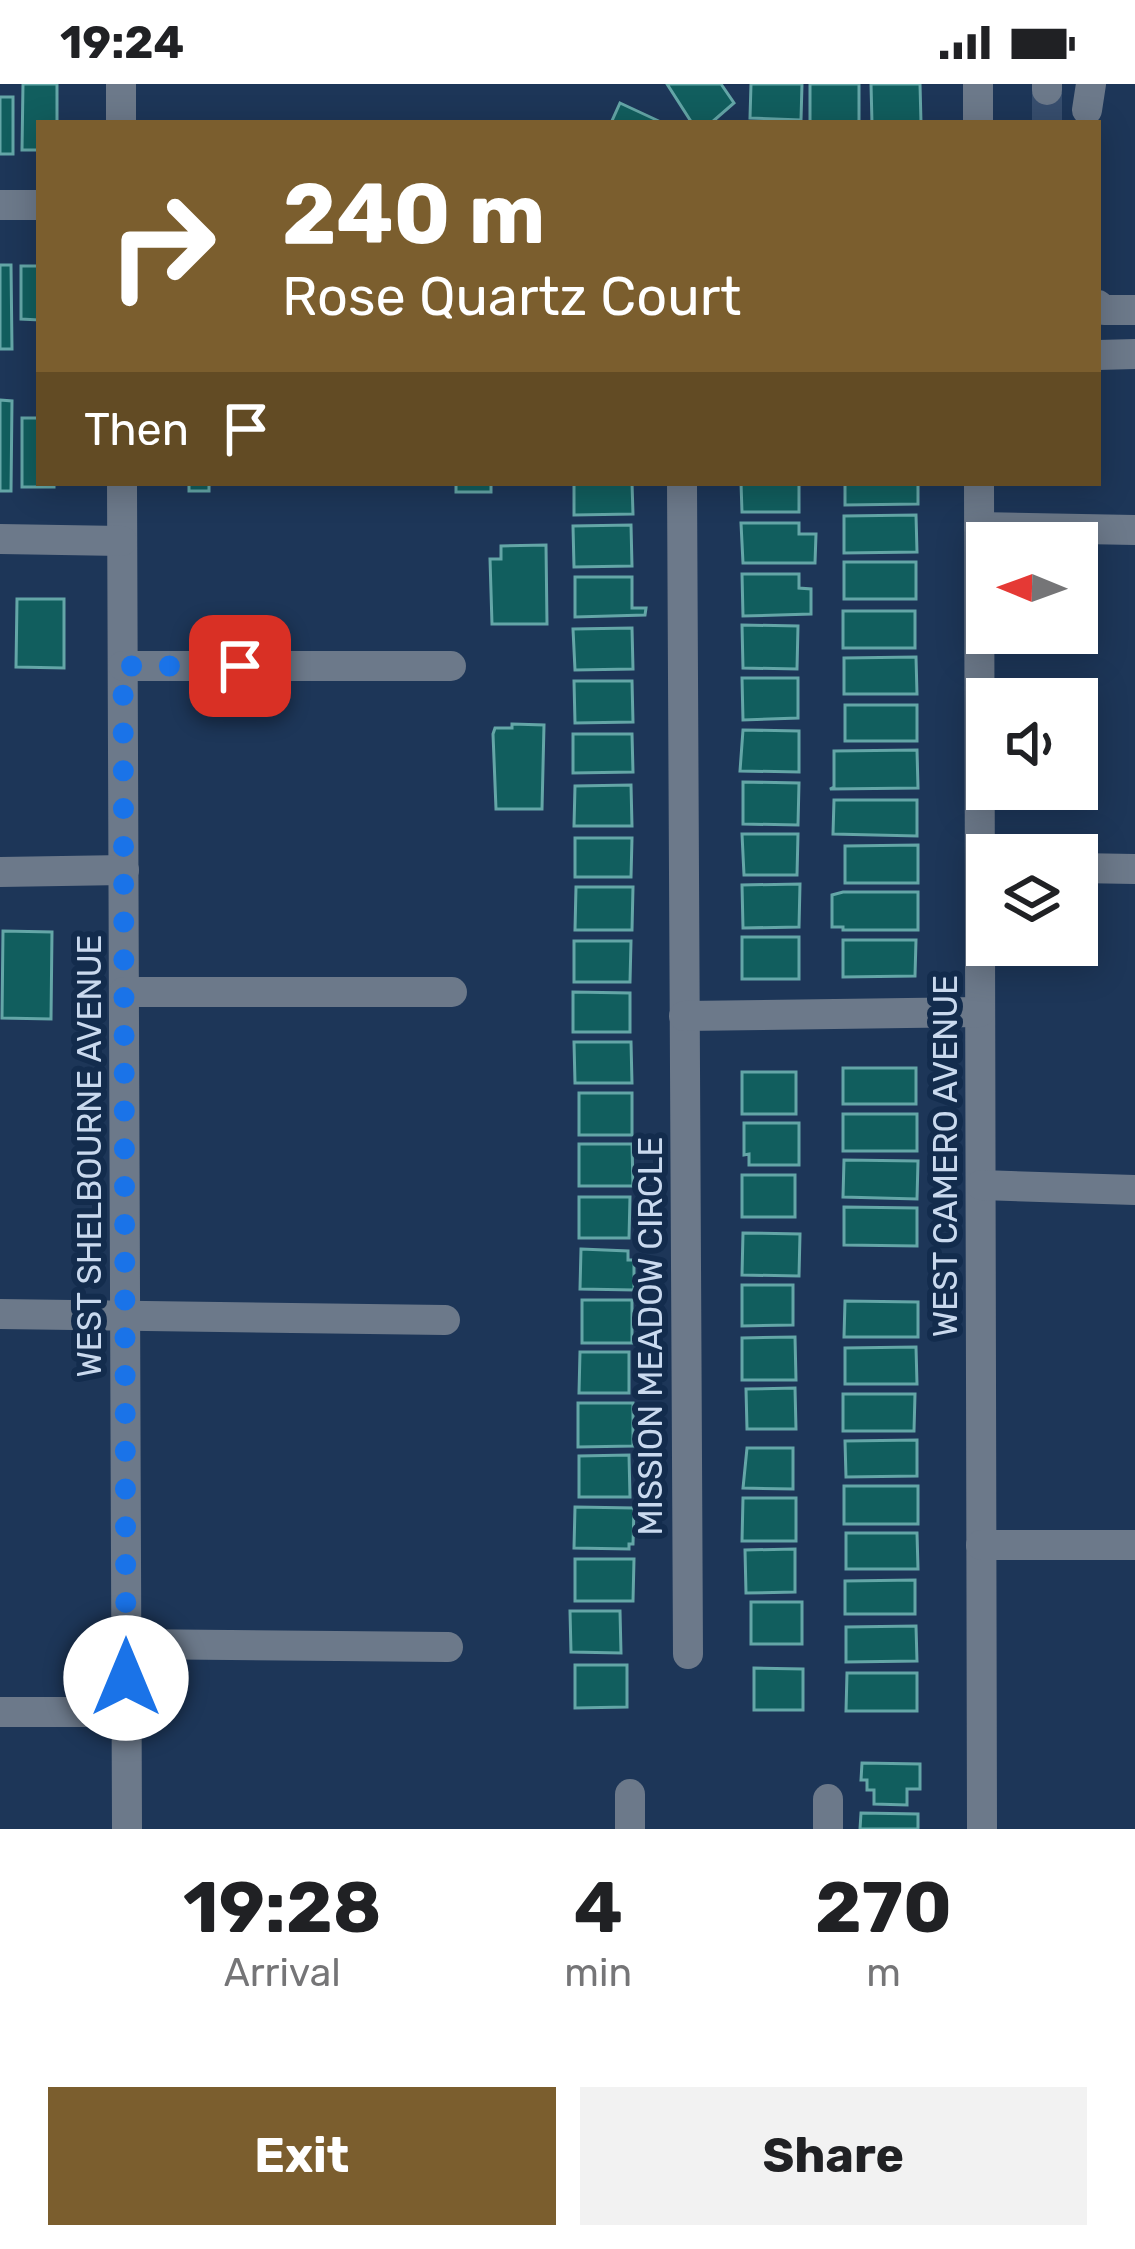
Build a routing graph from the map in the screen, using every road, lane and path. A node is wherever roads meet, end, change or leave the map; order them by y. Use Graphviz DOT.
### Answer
graph roads {
  1 [pos="122,84"];
  2 [pos="978,84"];
  3 [pos="122,120"];
  4 [pos="978,120"];
  5 [pos="0,205"];
  6 [pos="36,205"];
  7 [pos="1101,308"];
  8 [pos="1135,310"];
  9 [pos="1135,354"];
  10 [pos="1101,355"];
  11 [pos="122,486"];
  12 [pos="682,486"];
  13 [pos="979,486"];
  14 [pos="979,522"];
  15 [pos="1098,529"];
  16 [pos="1135,530"];
  17 [pos="0,539"];
  18 [pos="122,541"];
  19 [pos="981,654"];
  20 [pos="123,666"];
  21 [pos="451,666"];
  22 [pos="984,834"];
  23 [pos="1098,868"];
  24 [pos="1135,869"];
  25 [pos="124,870"];
  26 [pos="0,872"];
  27 [pos="981,966"];
  28 [pos="124,992"];
  29 [pos="452,992"];
  30 [pos="980,1012"];
  31 [pos="684,1016"];
  32 [pos="980,1185"];
  33 [pos="1135,1190"];
  34 [pos="0,1314"];
  35 [pos="125,1318"];
  36 [pos="445,1320"];
  37 [pos="981,1545"];
  38 [pos="1135,1545"];
  39 [pos="126,1644"];
  40 [pos="448,1647"];
  41 [pos="688,1654"];
  42 [pos="0,1712"];
  43 [pos="127,1712"];
  44 [pos="629,1794"];
  45 [pos="127,1829"];
  46 [pos="630,1829"];
  47 [pos="982,1829"];
  1 -- 3 [label="street"];
  2 -- 4 [label="street"];
  5 -- 6 [label="street"];
  7 -- 8 [label="street"];
  9 -- 10 [label="street"];
  11 -- 18 [label="street, WEST SHELBOURNE AVENUE"];
  12 -- 31 [label="street, MISSION MEADOW CIRCLE"];
  13 -- 14 [label="street, WEST CAMERO AVENUE"];
  15 -- 16 [label="street"];
  17 -- 18 [label="street"];
  18 -- 20 [label="street, WEST SHELBOURNE AVENUE"];
  19 -- 22 [label="street, WEST CAMERO AVENUE"];
  20 -- 21 [label="street"];
  20 -- 25 [label="street, WEST SHELBOURNE AVENUE"];
  23 -- 24 [label="street"];
  25 -- 26 [label="street"];
  25 -- 28 [label="street, WEST SHELBOURNE AVENUE"];
  27 -- 30 [label="street, WEST CAMERO AVENUE"];
  28 -- 29 [label="street"];
  28 -- 35 [label="street, WEST SHELBOURNE AVENUE"];
  30 -- 31 [label="street"];
  30 -- 32 [label="street, WEST CAMERO AVENUE"];
  31 -- 41 [label="street, MISSION MEADOW CIRCLE"];
  32 -- 33 [label="street"];
  32 -- 37 [label="street, WEST CAMERO AVENUE"];
  34 -- 35 [label="street"];
  35 -- 36 [label="street"];
  35 -- 39 [label="street, WEST SHELBOURNE AVENUE"];
  37 -- 38 [label="street"];
  37 -- 47 [label="street, WEST CAMERO AVENUE"];
  39 -- 40 [label="street"];
  39 -- 43 [label="street, WEST SHELBOURNE AVENUE"];
  42 -- 43 [label="street"];
  43 -- 45 [label="street, WEST SHELBOURNE AVENUE"];
  44 -- 46 [label="street"];
}
